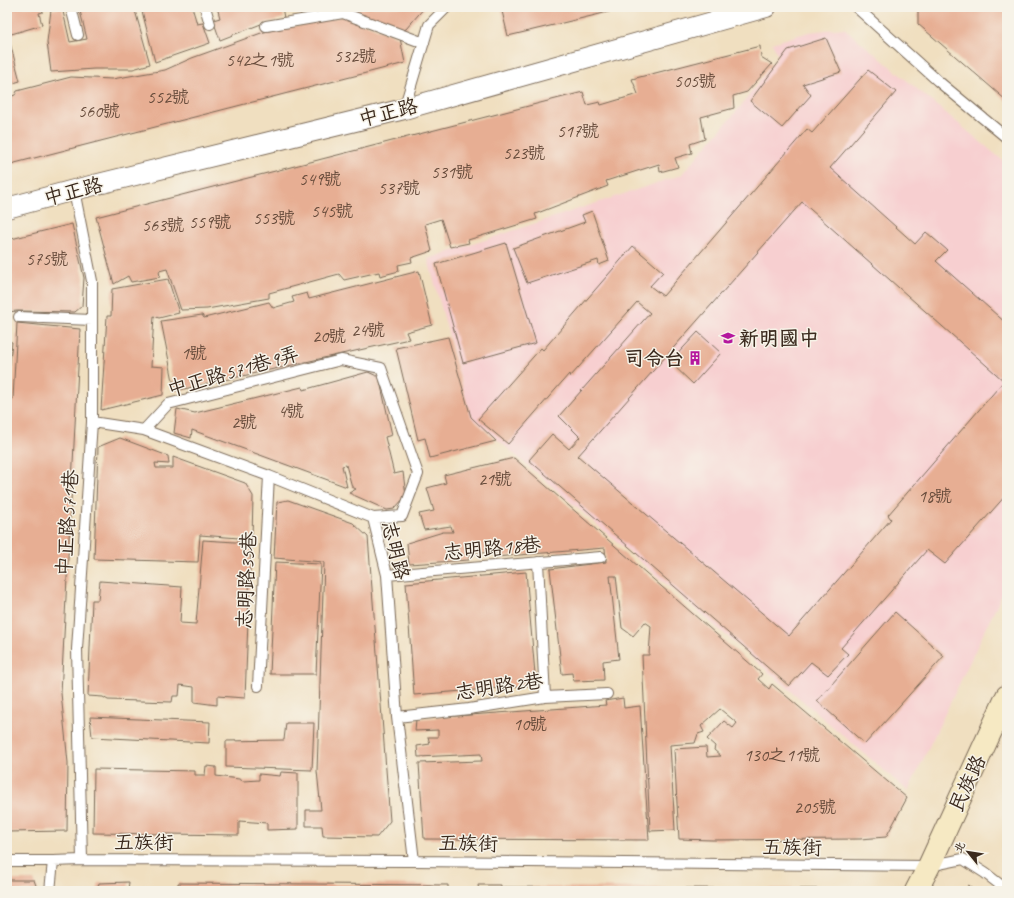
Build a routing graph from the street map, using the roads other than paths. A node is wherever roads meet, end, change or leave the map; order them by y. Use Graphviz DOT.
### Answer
graph roads {
  1 [pos="71,7"];
  2 [pos="205,7"];
  3 [pos="447,7"];
  4 [pos="766,7"];
  5 [pos="856,7"];
  6 [pos="210,24"];
  7 [pos="266,26"];
  8 [pos="78,35"];
  9 [pos="424,43"];
  10 [pos="404,109"];
  11 [pos="1007,138"];
  12 [pos="74,190"];
  13 [pos="7,208"];
  14 [pos="19,317"];
  15 [pos="92,320"];
  16 [pos="92,422"];
  17 [pos="144,430"];
  18 [pos="269,476"];
  19 [pos="373,518"];
  20 [pos="600,557"];
  21 [pos="538,562"];
  22 [pos="387,575"];
  23 [pos="258,686"];
  24 [pos="607,694"];
  25 [pos="1007,696"];
  26 [pos="545,697"];
  27 [pos="397,717"];
  28 [pos="82,860"];
  29 [pos="7,861"];
  30 [pos="53,861"];
  31 [pos="414,861"];
  32 [pos="929,866"];
  33 [pos="1007,890"];
  34 [pos="50,891"];
  35 [pos="916,891"];
  1 -- 8 [label="lane"];
  2 -- 6 [label="lane"];
  3 -- 9 [label="lane"];
  4 -- 10 [label="street, 中正路"];
  5 -- 11 [label="lane"];
  7 -- 9 [label="lane"];
  9 -- 10 [label="lane"];
  10 -- 12 [label="street, 中正路"];
  12 -- 13 [label="street, 中正路"];
  12 -- 15 [label="lane, 中正路571巷"];
  14 -- 15 [label="lane"];
  15 -- 16 [label="lane, 中正路571巷"];
  16 -- 17 [label="lane, 志明路"];
  16 -- 28 [label="lane, 中正路571巷"];
  17 -- 18 [label="lane, 志明路"];
  17 -- 19 [label="lane, 中正路571巷9弄"];
  18 -- 19 [label="lane, 志明路"];
  18 -- 23 [label="lane, 志明路35巷"];
  19 -- 22 [label="lane, 志明路"];
  20 -- 21 [label="lane, 志明路18巷"];
  21 -- 22 [label="lane, 志明路18巷"];
  21 -- 26 [label="lane"];
  22 -- 27 [label="lane, 志明路"];
  24 -- 26 [label="lane, 志明路2巷"];
  25 -- 32 [label="main road, 民族路"];
  26 -- 27 [label="lane, 志明路2巷"];
  27 -- 31 [label="lane, 志明路"];
  28 -- 30 [label="lane, 五族街"];
  28 -- 31 [label="lane, 五族街"];
  29 -- 30 [label="lane, 五族街"];
  30 -- 34 [label="lane"];
  31 -- 32 [label="lane, 五族街"];
  32 -- 33 [label="lane, 五族街"];
  32 -- 35 [label="main road, 民族路"];
}
